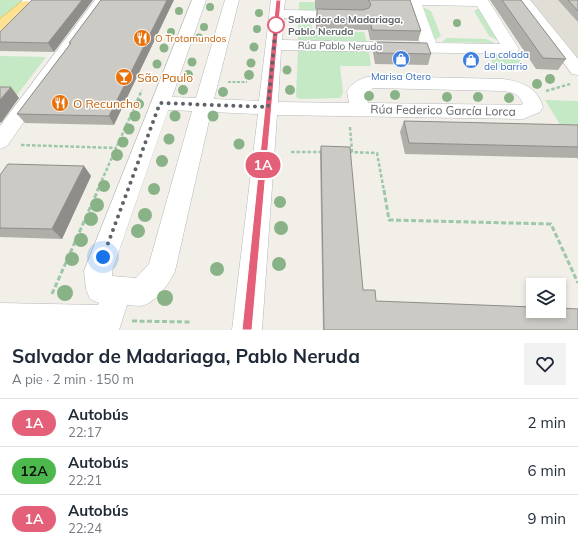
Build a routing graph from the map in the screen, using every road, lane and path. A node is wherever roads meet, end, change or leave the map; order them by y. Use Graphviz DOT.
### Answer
graph roads {
  1 [pos="102,0"];
  2 [pos="198,0"];
  3 [pos="232,0"];
  4 [pos="335,0"];
  5 [pos="524,0"];
  6 [pos="413,1"];
  7 [pos="29,3"];
  8 [pos="278,7"];
  9 [pos="357,15"];
  10 [pos="403,16"];
  11 [pos="418,16"];
  12 [pos="0,26"];
  13 [pos="0,32"];
  14 [pos="274,44"];
  15 [pos="430,47"];
  16 [pos="578,70"];
  17 [pos="224,82"];
  18 [pos="247,82"];
  19 [pos="571,84"];
  20 [pos="143,88"];
  21 [pos="532,99"];
  22 [pos="160,103"];
  23 [pos="203,105"];
  24 [pos="268,107"];
  25 [pos="359,109"];
  26 [pos="350,132"];
  27 [pos="0,140"];
  28 [pos="17,145"];
  29 [pos="117,148"];
  30 [pos="291,152"];
  31 [pos="329,152"];
  32 [pos="342,152"];
  33 [pos="352,152"];
  34 [pos="578,283"];
  35 [pos="117,291"];
  36 [pos="0,318"];
  37 [pos="41,319"];
  38 [pos="108,320"];
  39 [pos="190,322"];
  40 [pos="247,330"];
  1 -- 27 [label="street"];
  2 -- 22 [label="street"];
  3 -- 23 [label="street"];
  4 -- 6 [label="street, Rúa Pablo Neruda"];
  5 -- 16 [label="street"];
  6 -- 11 [label="street"];
  6 -- 15 [label="street, Rúa Pablo Neruda"];
  7 -- 12 [label="highway"];
  7 -- 13 [label="street"];
  8 -- 9 [label="street"];
  8 -- 14 [label="street"];
  10 -- 11 [label="street"];
  11 -- 15 [label="street"];
  14 -- 15 [label="street, Rúa Pablo Neruda"];
  14 -- 24 [label="street"];
  17 -- 18 [label="path"];
  19 -- 21 [label="path"];
  20 -- 29 [label="path"];
  21 -- 25 [label="street, Rúa Federico García Lorca"];
  21 -- 25 [label="street, Rúa Federico García Lorca"];
  22 -- 23 [label="street, Rúa Federico García Lorca"];
  22 -- 35 [label="street"];
  23 -- 24 [label="street, Rúa Federico García Lorca"];
  23 -- 35 [label="street"];
  24 -- 25 [label="street, Rúa Federico García Lorca"];
  24 -- 40 [label="street"];
  26 -- 33 [label="path"];
  28 -- 29 [label="path"];
  29 -- 37 [label="path"];
  30 -- 31 [label="path"];
  32 -- 33 [label="path"];
  33 -- 34 [label="path"];
  35 -- 38 [label="street"];
  36 -- 37 [label="street"];
  37 -- 38 [label="street"];
  38 -- 39 [label="path"];
}
